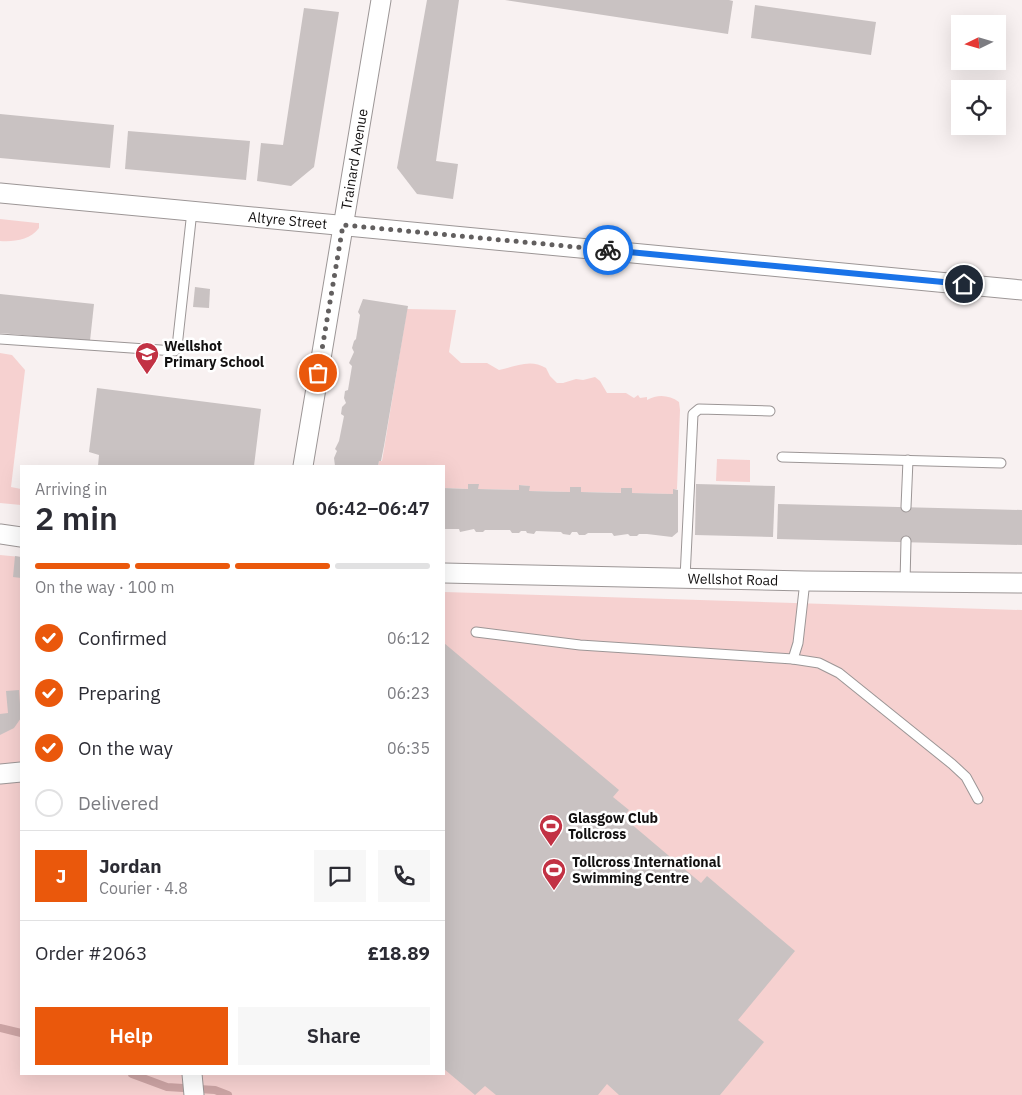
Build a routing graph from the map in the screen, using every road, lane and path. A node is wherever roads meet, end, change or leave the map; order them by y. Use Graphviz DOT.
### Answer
graph roads {
  1 [pos="381,0"];
  2 [pos="0,193"];
  3 [pos="192,211"];
  4 [pos="343,225"];
  5 [pos="1022,290"];
  6 [pos="0,339"];
  7 [pos="770,411"];
  8 [pos="782,457"];
  9 [pos="908,460"];
  10 [pos="1000,463"];
  11 [pos="303,465"];
  12 [pos="906,507"];
  13 [pos="0,534"];
  14 [pos="20,537"];
  15 [pos="906,541"];
  16 [pos="445,572"];
  17 [pos="685,578"];
  18 [pos="805,581"];
  19 [pos="905,583"];
  20 [pos="1022,584"];
  21 [pos="476,632"];
  22 [pos="793,659"];
  23 [pos="20,772"];
  24 [pos="0,774"];
  25 [pos="978,799"];
  26 [pos="192,1075"];
  27 [pos="194,1095"];
  1 -- 4 [label="street, Trainard Avenue"];
  2 -- 3 [label="street, Altyre Street"];
  3 -- 4 [label="street, Altyre Street"];
  3 -- 6 [label="lane"];
  4 -- 5 [label="street, Altyre Street"];
  4 -- 11 [label="street, Trainard Avenue"];
  7 -- 17 [label="lane"];
  8 -- 9 [label="lane"];
  9 -- 10 [label="lane"];
  9 -- 12 [label="lane"];
  13 -- 14 [label="street"];
  15 -- 19 [label="lane"];
  16 -- 17 [label="street, Wellshot Road"];
  17 -- 18 [label="street, Wellshot Road"];
  18 -- 19 [label="street, Wellshot Road"];
  18 -- 22 [label="lane"];
  19 -- 20 [label="street, Wellshot Road"];
  21 -- 22 [label="lane"];
  22 -- 25 [label="lane"];
  23 -- 24 [label="street"];
  26 -- 27 [label="street"];
}
